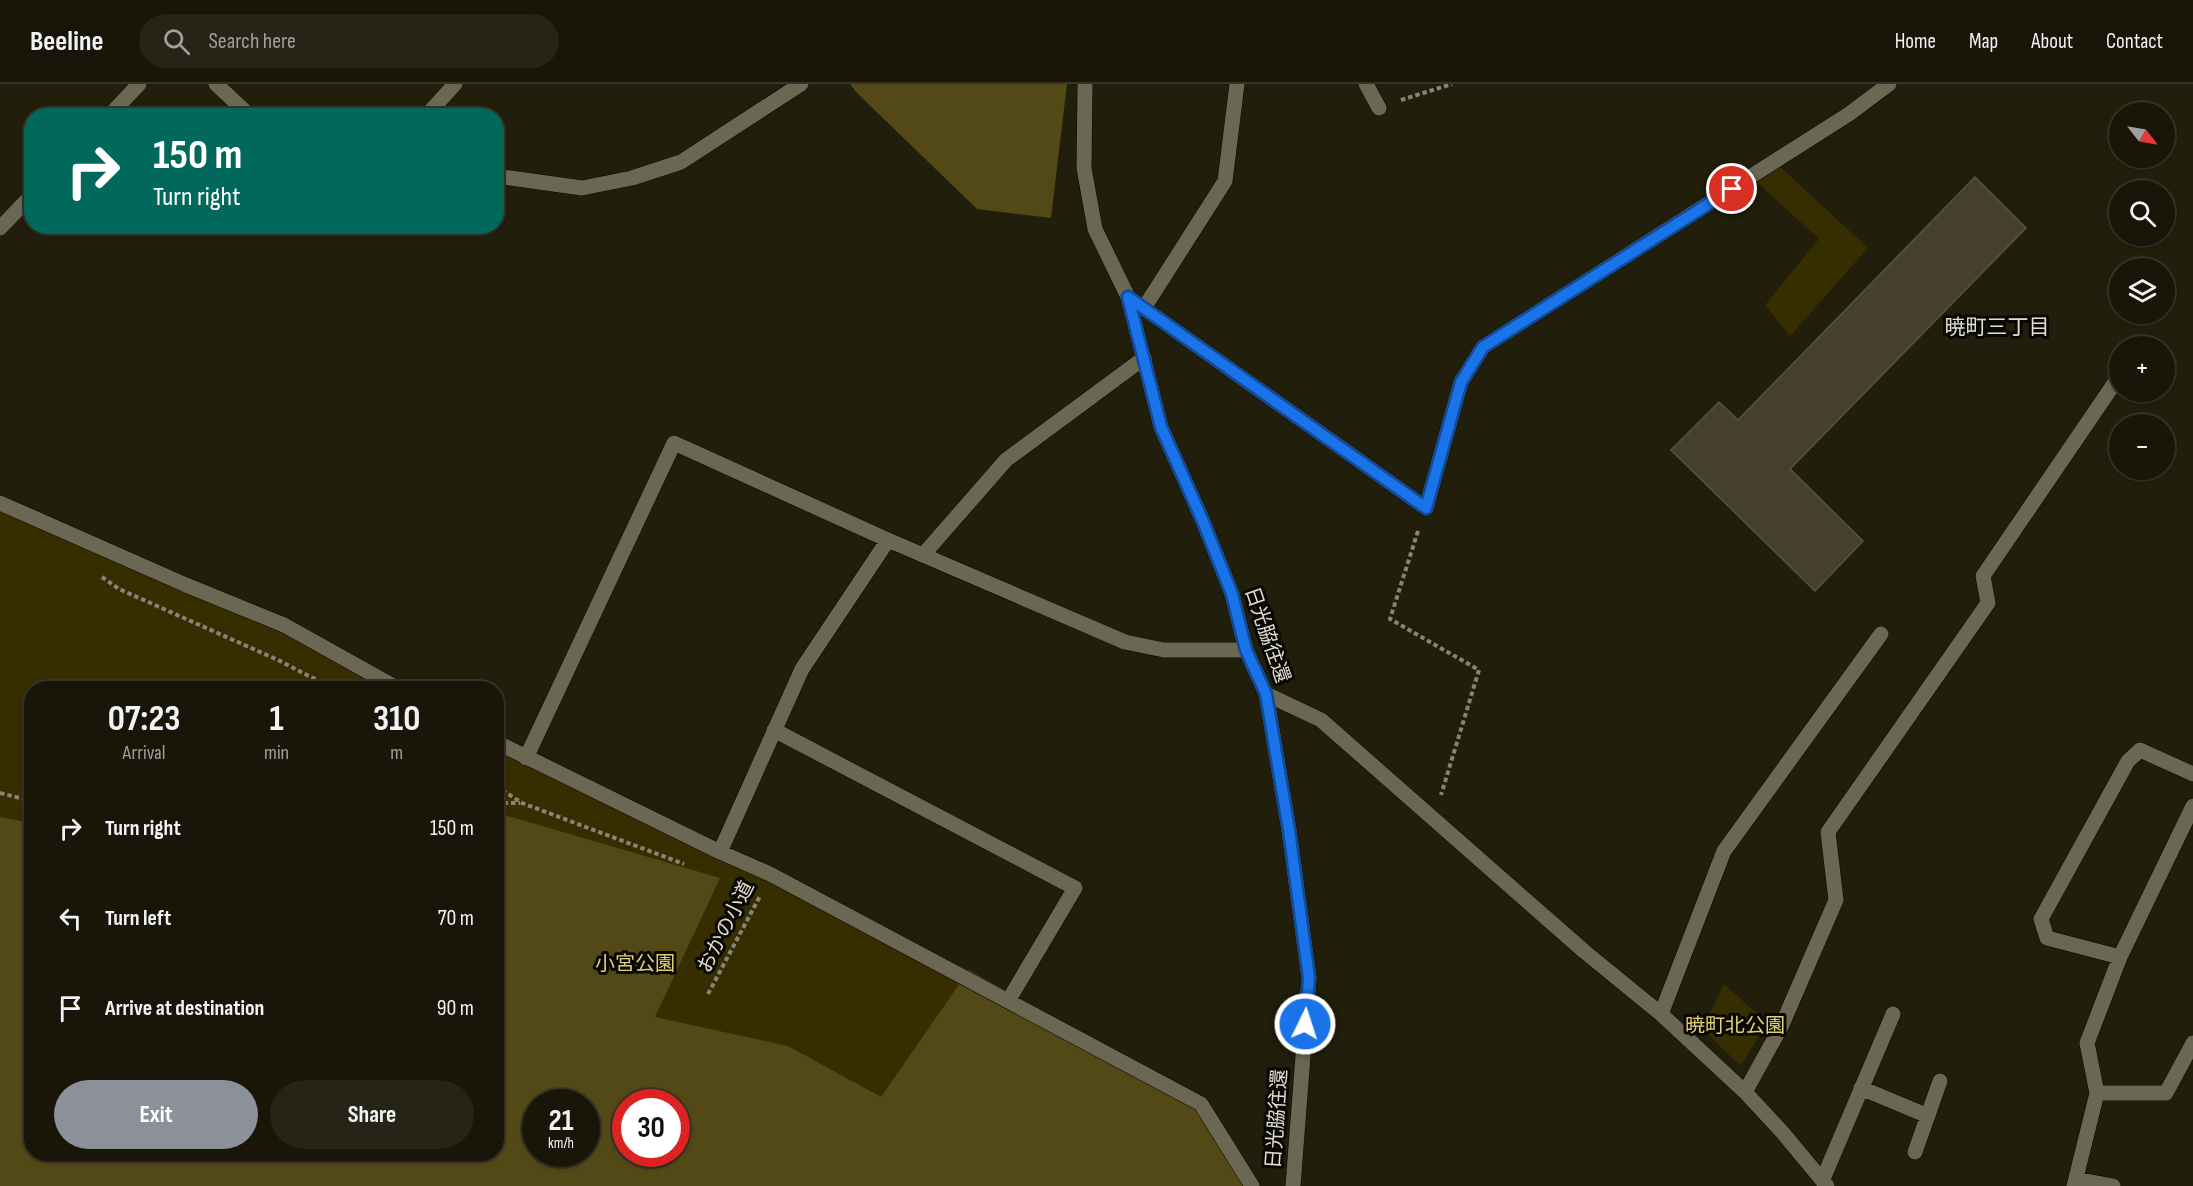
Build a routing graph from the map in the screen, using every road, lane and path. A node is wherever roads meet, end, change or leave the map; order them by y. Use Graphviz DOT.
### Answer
graph roads {
  1 [pos="140,84"];
  2 [pos="216,84"];
  3 [pos="455,84"];
  4 [pos="801,84"];
  5 [pos="1085,84"];
  6 [pos="1237,84"];
  7 [pos="1366,84"];
  8 [pos="1452,84"];
  9 [pos="1889,84"];
  10 [pos="117,108"];
  11 [pos="242,108"];
  12 [pos="433,108"];
  13 [pos="1379,108"];
  14 [pos="504,177"];
  15 [pos="24,203"];
  16 [pos="0,228"];
  17 [pos="1128,297"];
  18 [pos="1144,308"];
  19 [pos="1144,358"];
  20 [pos="2109,391"];
  21 [pos="0,503"];
  22 [pos="1426,508"];
  23 [pos="888,540"];
  24 [pos="923,555"];
  25 [pos="101,577"];
  26 [pos="1881,634"];
  27 [pos="1246,650"];
  28 [pos="318,681"];
  29 [pos="384,681"];
  30 [pos="1266,694"];
  31 [pos="774,730"];
  32 [pos="504,746"];
  33 [pos="526,758"];
  34 [pos="2193,774"];
  35 [pos="0,793"];
  36 [pos="24,799"];
  37 [pos="504,802"];
  38 [pos="522,802"];
  39 [pos="2193,806"];
  40 [pos="1434,820"];
  41 [pos="720,852"];
  42 [pos="770,874"];
  43 [pos="2121,957"];
  44 [pos="708,994"];
  45 [pos="1008,1001"];
  46 [pos="1661,1014"];
  47 [pos="1893,1014"];
  48 [pos="2193,1043"];
  49 [pos="1940,1081"];
  50 [pos="1861,1088"];
  51 [pos="1745,1092"];
  52 [pos="2097,1093"];
  53 [pos="1928,1116"];
  54 [pos="1915,1152"];
  55 [pos="1825,1183"];
  56 [pos="2075,1183"];
  57 [pos="1252,1186"];
  58 [pos="1293,1186"];
  59 [pos="2113,1186"];
  1 -- 10 [label="street"];
  2 -- 11 [label="street"];
  3 -- 12 [label="street"];
  4 -- 14 [label="street"];
  5 -- 17 [label="street, 日光脇往還"];
  6 -- 18 [label="street"];
  7 -- 13 [label="street"];
  8 -- 13 [label="path"];
  9 -- 22 [label="street"];
  15 -- 16 [label="street"];
  17 -- 18 [label="street"];
  17 -- 19 [label="street, 日光脇往還"];
  18 -- 22 [label="street"];
  19 -- 24 [label="street"];
  19 -- 27 [label="street, 日光脇往還"];
  20 -- 51 [label="street"];
  21 -- 29 [label="street"];
  22 -- 40 [label="path"];
  23 -- 24 [label="street"];
  23 -- 31 [label="street"];
  23 -- 33 [label="street"];
  24 -- 27 [label="street"];
  25 -- 28 [label="path"];
  26 -- 46 [label="street"];
  27 -- 30 [label="street, 日光脇往還"];
  30 -- 40 [label="street"];
  30 -- 58 [label="street, 日光脇往還"];
  31 -- 41 [label="street"];
  31 -- 45 [label="street"];
  32 -- 33 [label="street"];
  33 -- 41 [label="street"];
  34 -- 43 [label="street"];
  35 -- 36 [label="path"];
  37 -- 38 [label="path"];
  39 -- 43 [label="street"];
  40 -- 46 [label="street"];
  41 -- 42 [label="street"];
  42 -- 44 [label="path, おかの小道"];
  42 -- 45 [label="street"];
  43 -- 52 [label="street"];
  45 -- 57 [label="street"];
  46 -- 51 [label="street"];
  47 -- 50 [label="street"];
  48 -- 52 [label="street"];
  49 -- 53 [label="street"];
  50 -- 53 [label="street"];
  50 -- 55 [label="street"];
  51 -- 55 [label="street"];
  52 -- 56 [label="street"];
  53 -- 54 [label="street"];
  56 -- 59 [label="street"];
}
